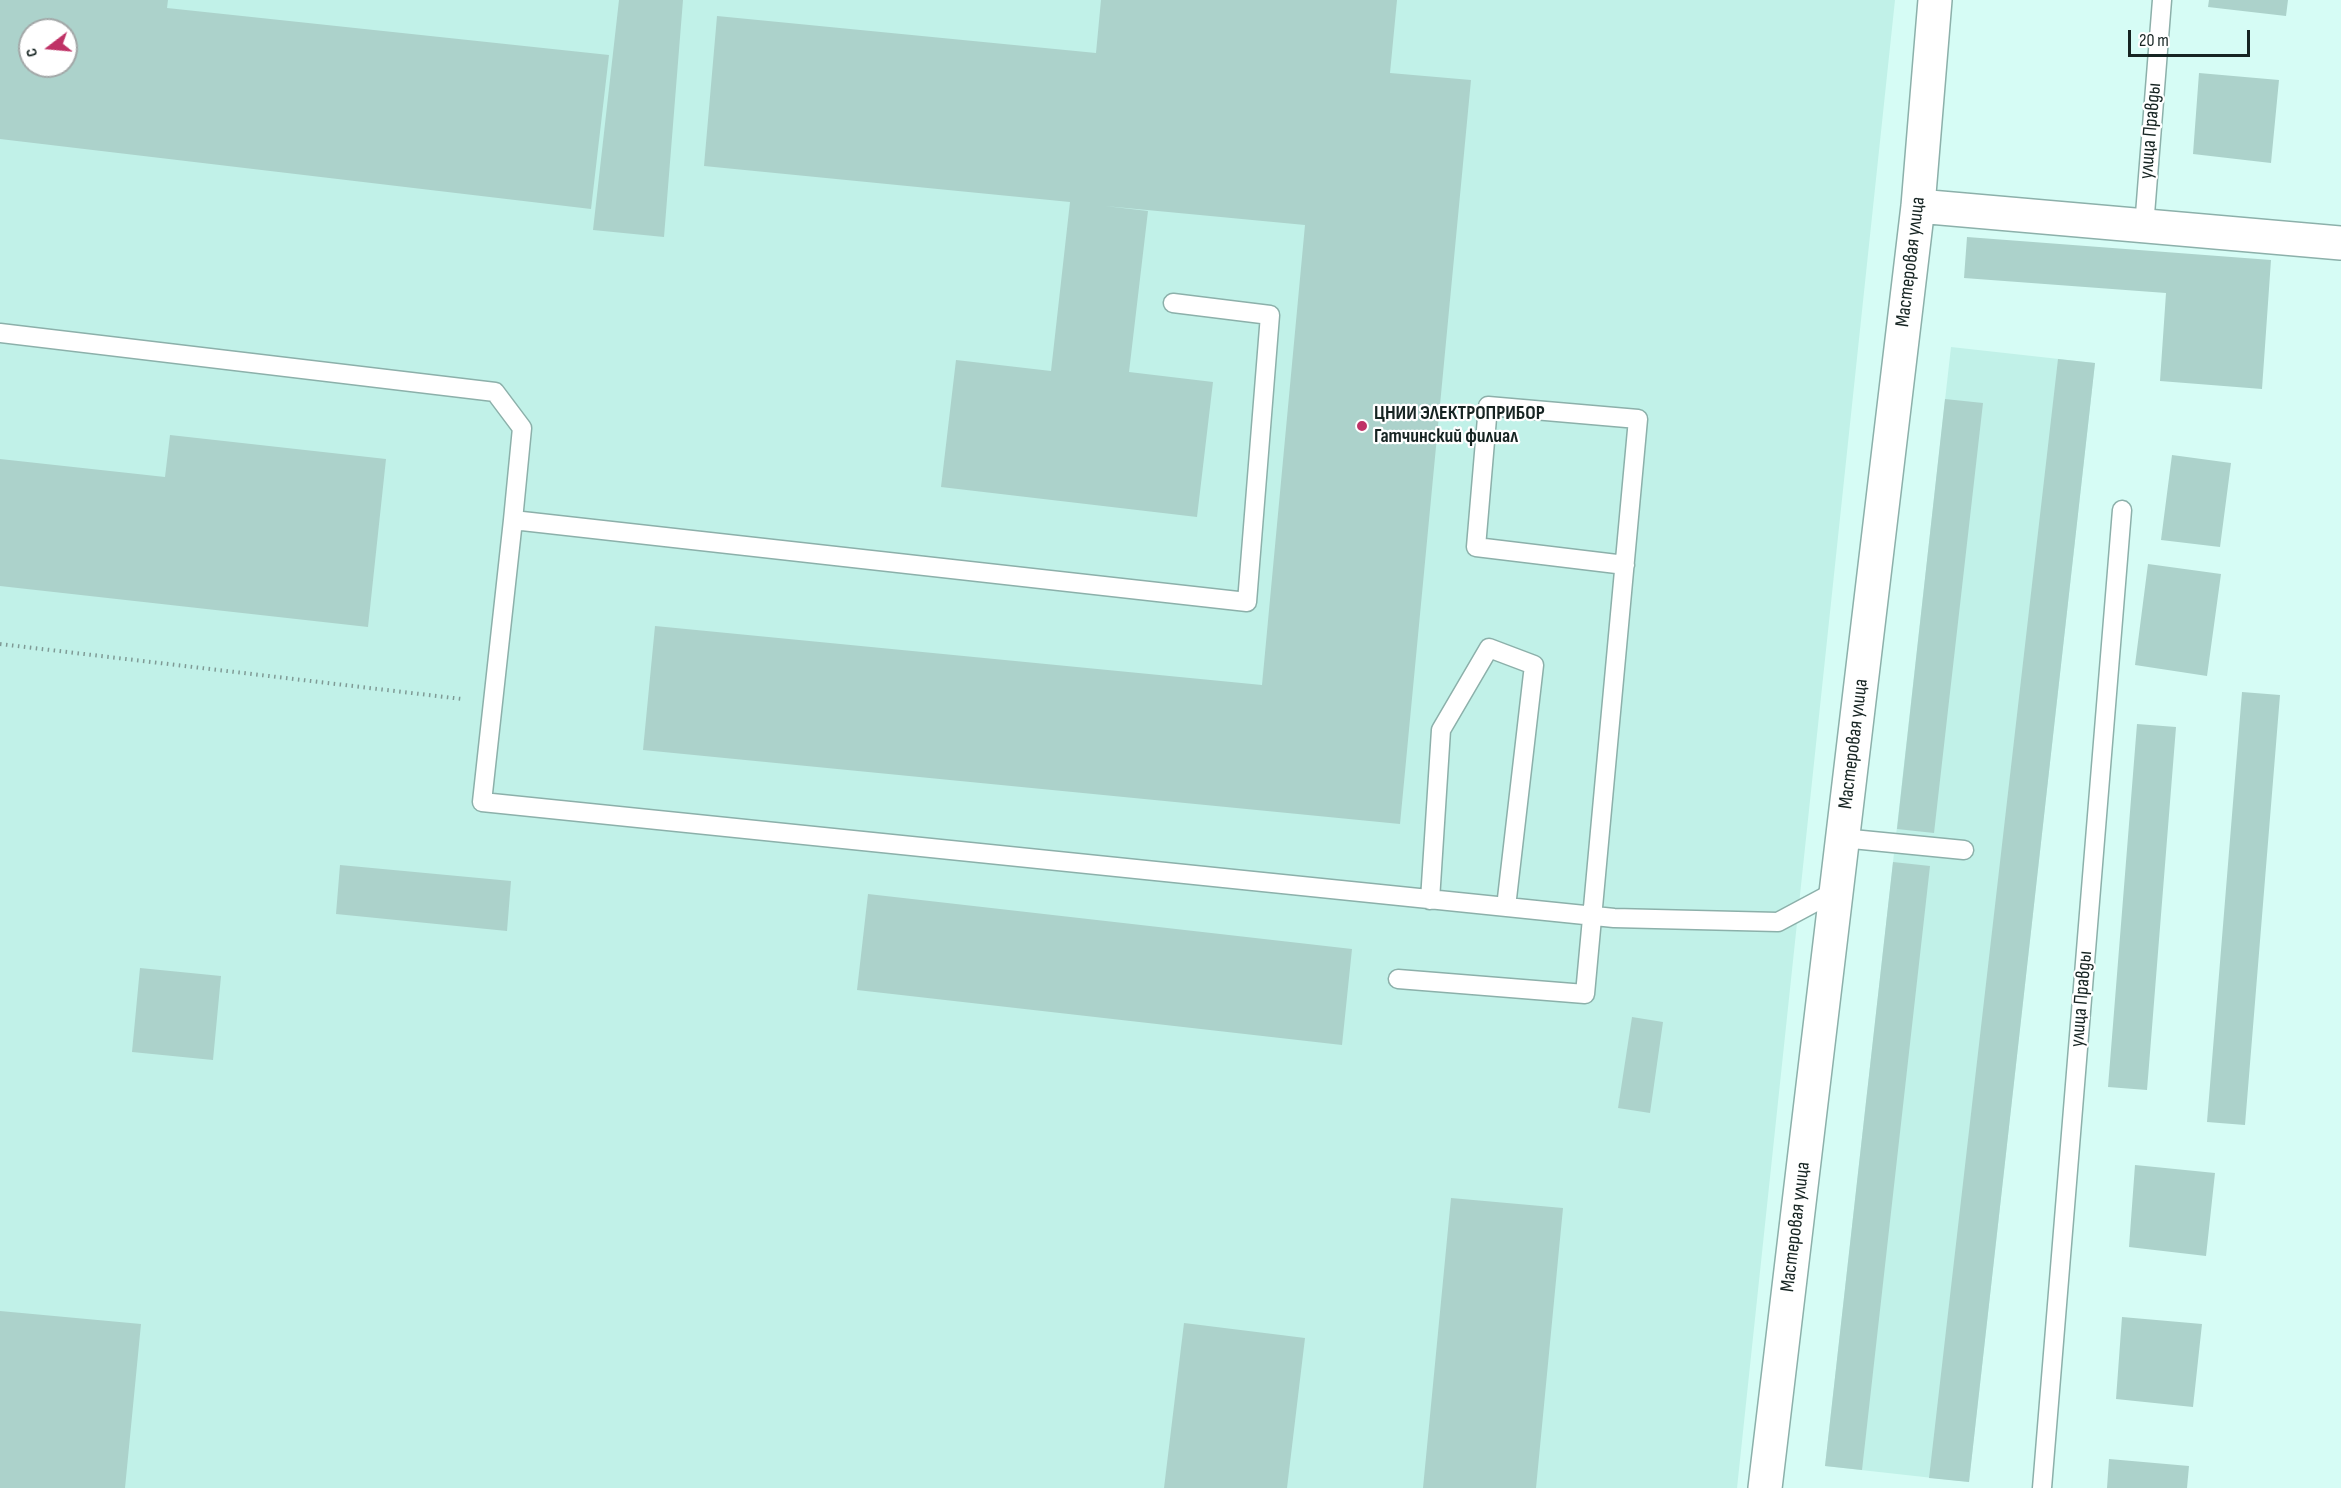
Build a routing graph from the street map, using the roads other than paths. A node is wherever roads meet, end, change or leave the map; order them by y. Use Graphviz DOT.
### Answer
graph roads {
  1 [pos="1935,0"];
  2 [pos="2162,0"];
  3 [pos="1918,206"];
  4 [pos="2144,227"];
  5 [pos="2341,243"];
  6 [pos="1173,303"];
  7 [pos="0,333"];
  8 [pos="2122,510"];
  9 [pos="513,520"];
  10 [pos="1625,565"];
  11 [pos="1842,837"];
  12 [pos="1964,850"];
  13 [pos="1836,891"];
  14 [pos="1430,900"];
  15 [pos="1506,908"];
  16 [pos="1593,916"];
  17 [pos="1398,979"];
  18 [pos="1765,1488"];
  19 [pos="2042,1488"];
  1 -- 3 [label="street, Мастеровая улица"];
  2 -- 4 [label="lane, улица Правды"];
  3 -- 4 [label="street"];
  3 -- 11 [label="street, Мастеровая улица"];
  4 -- 5 [label="street"];
  6 -- 9 [label="lane"];
  7 -- 9 [label="lane"];
  8 -- 19 [label="lane, улица Правды"];
  9 -- 14 [label="lane"];
  10 -- 10 [label="lane"];
  10 -- 16 [label="lane"];
  11 -- 12 [label="lane"];
  11 -- 13 [label="street, Мастеровая улица"];
  13 -- 16 [label="lane"];
  13 -- 18 [label="street, Мастеровая улица"];
  14 -- 15 [label="lane"];
  14 -- 15 [label="lane"];
  15 -- 16 [label="lane"];
  16 -- 17 [label="lane"];
}
